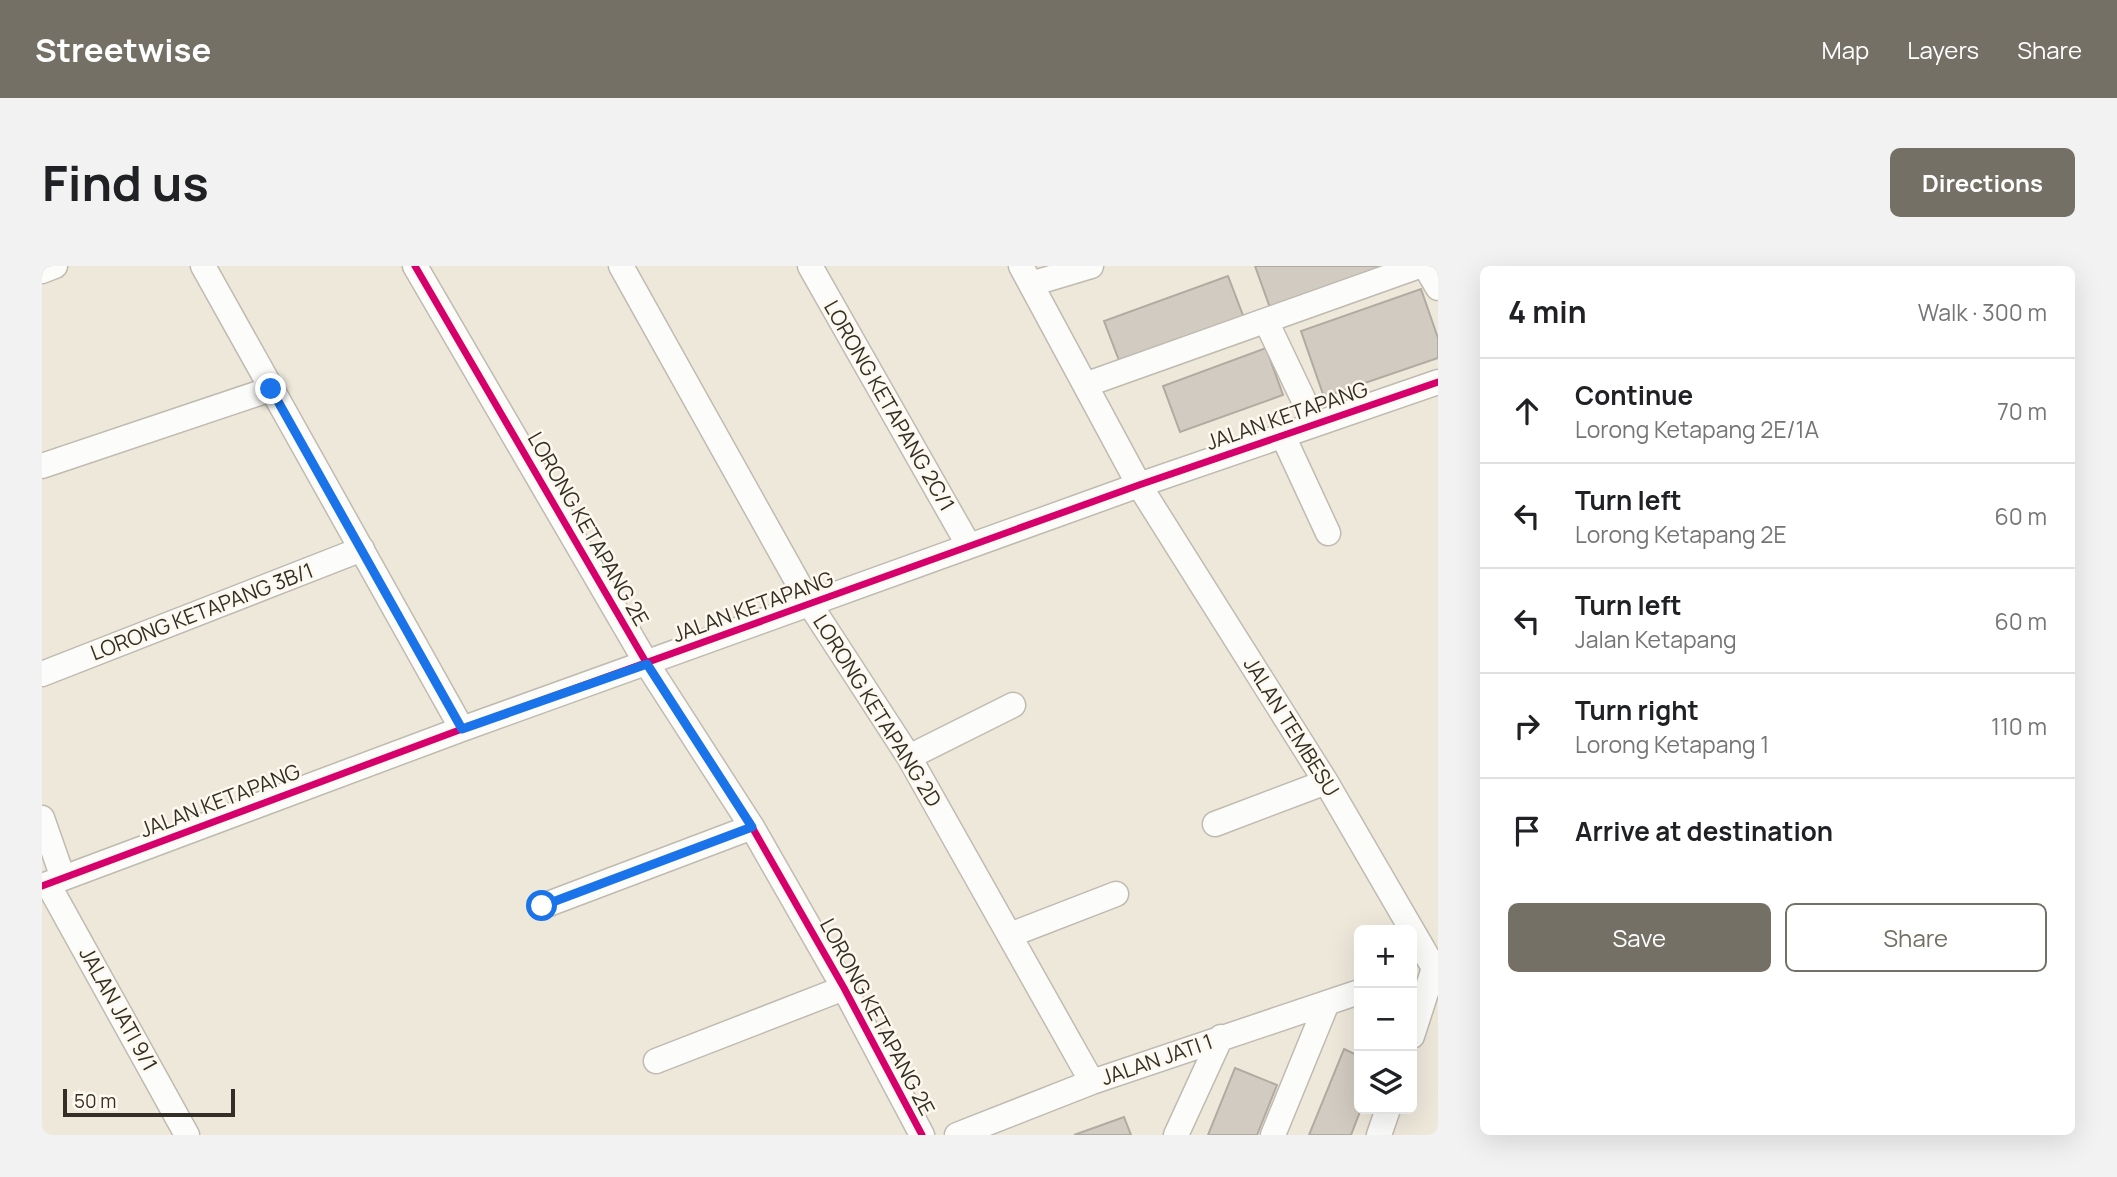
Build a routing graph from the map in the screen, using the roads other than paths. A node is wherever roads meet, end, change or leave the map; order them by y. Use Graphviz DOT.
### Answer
graph roads {
  1 [pos="55,266"];
  2 [pos="202,266"];
  3 [pos="415,266"];
  4 [pos="621,266"];
  5 [pos="810,266"];
  6 [pos="1091,266"];
  7 [pos="1422,266"];
  8 [pos="42,271"];
  9 [pos="1026,275"];
  10 [pos="1438,288"];
  11 [pos="1266,321"];
  12 [pos="1096,381"];
  13 [pos="1438,382"];
  14 [pos="271,389"];
  15 [pos="1315,424"];
  16 [pos="1283,436"];
  17 [pos="42,466"];
  18 [pos="1139,485"];
  19 [pos="1328,533"];
  20 [pos="969,546"];
  21 [pos="362,549"];
  22 [pos="811,606"];
  23 [pos="647,664"];
  24 [pos="42,674"];
  25 [pos="1013,705"];
  26 [pos="462,729"];
  27 [pos="909,757"];
  28 [pos="1326,782"];
  29 [pos="42,818"];
  30 [pos="1215,824"];
  31 [pos="752,827"];
  32 [pos="51,882"];
  33 [pos="1116,894"];
  34 [pos="542,906"];
  35 [pos="1010,935"];
  36 [pos="1428,971"];
  37 [pos="845,988"];
  38 [pos="1354,994"];
  39 [pos="1327,1003"];
  40 [pos="1417,1016"];
  41 [pos="1221,1037"];
  42 [pos="656,1061"];
  43 [pos="1092,1082"];
  44 [pos="1386,1114"];
  45 [pos="187,1135"];
  46 [pos="922,1135"];
  47 [pos="957,1135"];
  48 [pos="1176,1135"];
  49 [pos="1273,1135"];
  50 [pos="1379,1135"];
  1 -- 8 [label="street"];
  2 -- 14 [label="street"];
  3 -- 23 [label="street, LORONG KETAPANG 2E"];
  4 -- 22 [label="street, LORONG KETAPANG 2D"];
  5 -- 20 [label="street, LORONG KETAPANG 2C/1"];
  6 -- 9 [label="street"];
  7 -- 10 [label="street"];
  7 -- 11 [label="street"];
  9 -- 18 [label="street, JALAN TEMBESU"];
  11 -- 12 [label="street"];
  11 -- 15 [label="street"];
  13 -- 15 [label="street, JALAN KETAPANG"];
  14 -- 17 [label="street"];
  14 -- 21 [label="street"];
  15 -- 16 [label="street, JALAN KETAPANG"];
  16 -- 18 [label="street, JALAN KETAPANG"];
  16 -- 19 [label="street"];
  18 -- 20 [label="street, JALAN KETAPANG"];
  18 -- 28 [label="street, JALAN TEMBESU"];
  20 -- 22 [label="street, JALAN KETAPANG"];
  21 -- 24 [label="street, LORONG KETAPANG 3B/1"];
  21 -- 26 [label="street"];
  22 -- 23 [label="street, JALAN KETAPANG"];
  22 -- 27 [label="street, LORONG KETAPANG 2D"];
  23 -- 26 [label="street, JALAN KETAPANG"];
  23 -- 31 [label="street, LORONG KETAPANG 2E"];
  25 -- 27 [label="street"];
  26 -- 32 [label="street, JALAN KETAPANG"];
  27 -- 35 [label="street, LORONG KETAPANG 2D"];
  28 -- 30 [label="street"];
  28 -- 36 [label="street, JALAN TEMBESU"];
  29 -- 32 [label="street, JALAN JATI 9/1"];
  31 -- 34 [label="street"];
  31 -- 37 [label="street, LORONG KETAPANG 2E"];
  32 -- 45 [label="street, JALAN JATI 9/1"];
  33 -- 35 [label="street"];
  35 -- 43 [label="street, LORONG KETAPANG 2D"];
  36 -- 40 [label="street"];
  37 -- 42 [label="street"];
  37 -- 46 [label="street, LORONG KETAPANG 2E"];
  38 -- 39 [label="street, JALAN JATI 1"];
  39 -- 41 [label="street, JALAN JATI 1"];
  39 -- 49 [label="street"];
  41 -- 43 [label="street, JALAN JATI 1"];
  41 -- 48 [label="street"];
  43 -- 47 [label="street, JALAN JATI 1"];
  44 -- 50 [label="street"];
}
